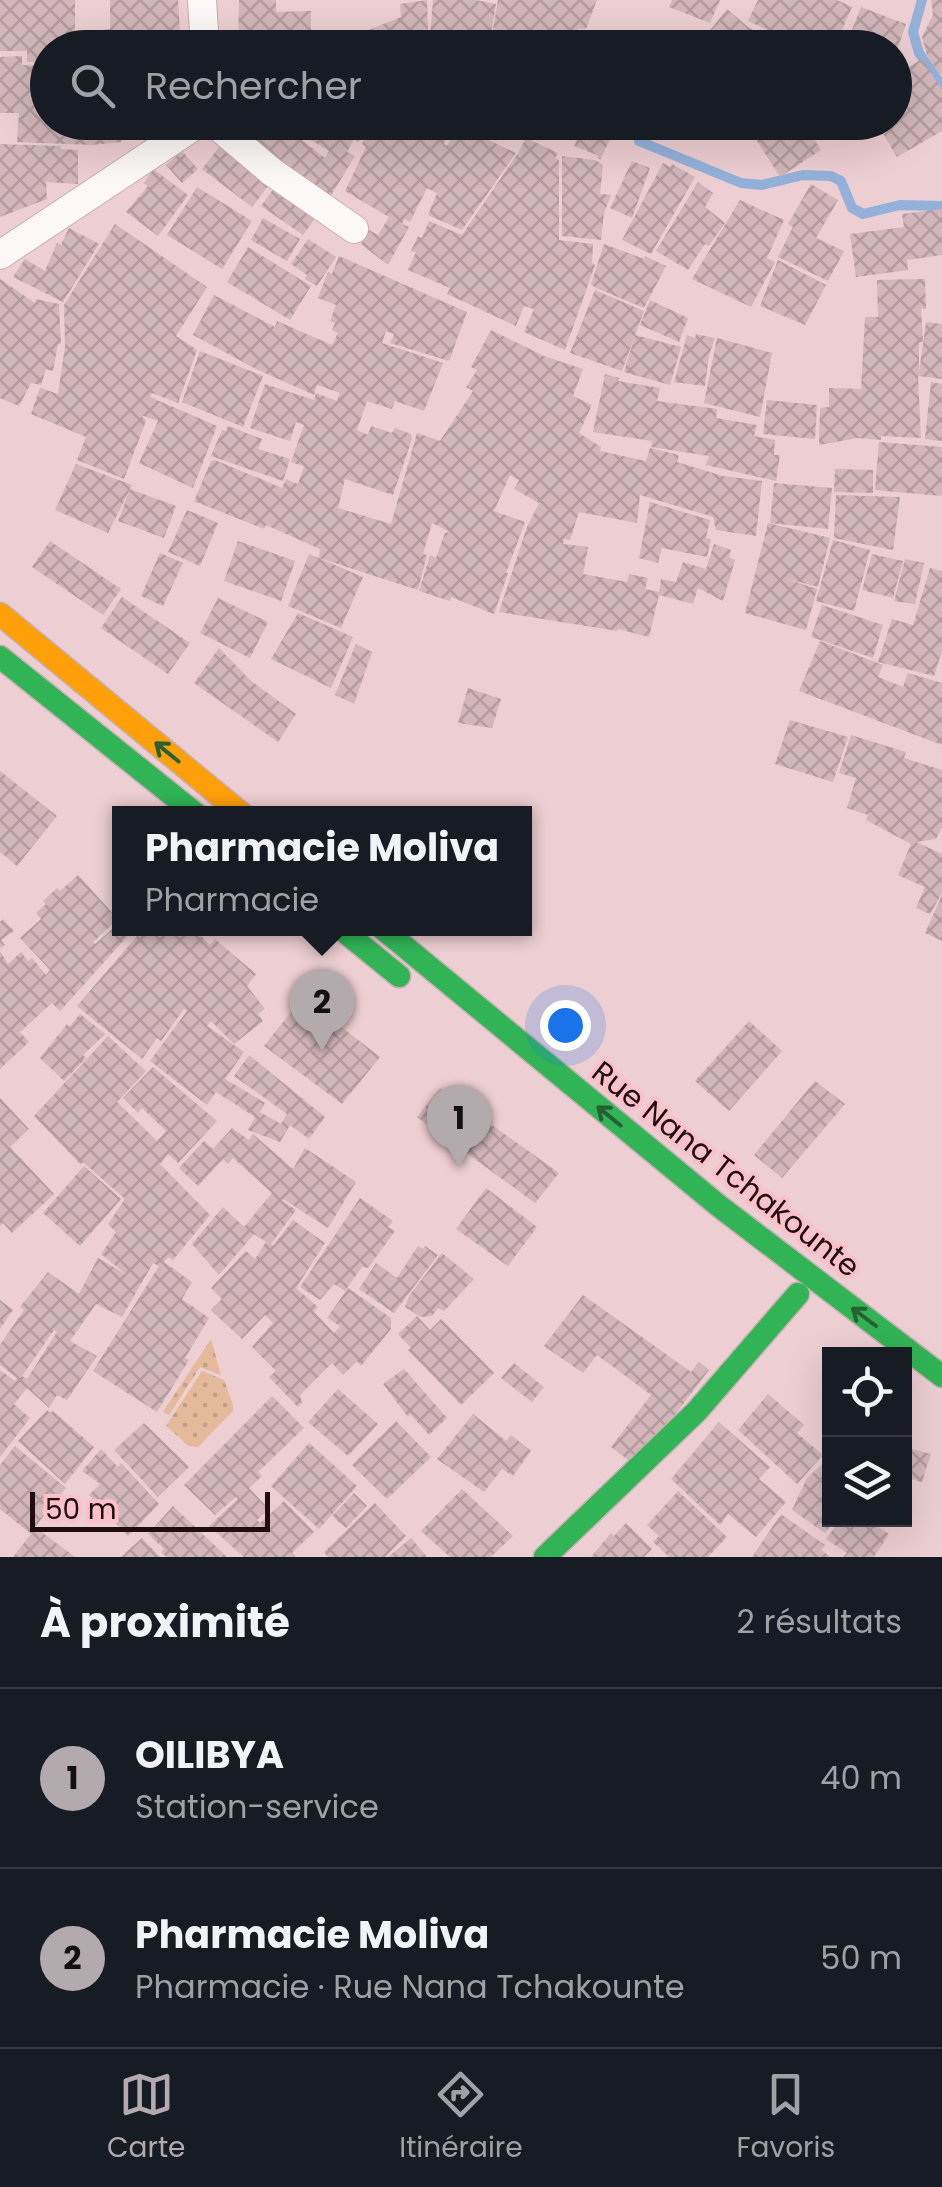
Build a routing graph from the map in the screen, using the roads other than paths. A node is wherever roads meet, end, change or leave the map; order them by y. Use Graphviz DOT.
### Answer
graph roads {
  1 [pos="202,0"];
  2 [pos="203,30"];
  3 [pos="173,140"];
  4 [pos="234,140"];
  5 [pos="354,229"];
  6 [pos="0,254"];
  7 [pos="0,614"];
  8 [pos="0,657"];
  9 [pos="186,806"];
  10 [pos="232,806"];
  11 [pos="350,936"];
  12 [pos="392,936"];
  13 [pos="416,990"];
  14 [pos="584,1124"];
  15 [pos="942,1376"];
  16 [pos="545,1557"];
  1 -- 2 [label="street"];
  3 -- 6 [label="street"];
  4 -- 5 [label="street"];
  10 -- 7 [label="main road, one-way"];
  8 -- 9 [label="main road"];
  11 -- 13 [label="main road"];
  15 -- 12 [label="main road, Rue Nana Tchakounte, one-way"];
  14 -- 16 [label="main road, Rue Nana Tchakounte"];
}
